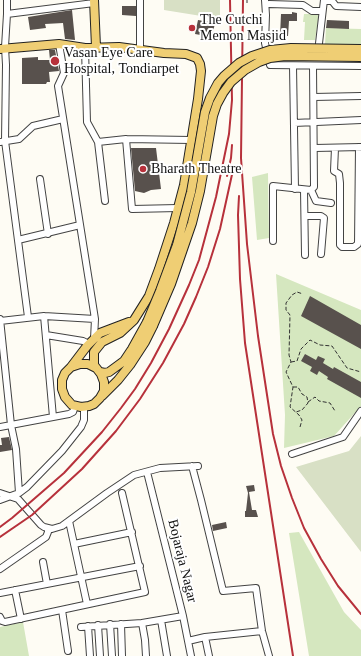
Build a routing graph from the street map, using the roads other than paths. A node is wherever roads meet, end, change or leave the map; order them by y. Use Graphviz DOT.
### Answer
graph roads {
  1 [pos="7,0"];
  2 [pos="140,0"];
  3 [pos="324,0"];
  4 [pos="94,2"];
  5 [pos="267,2"];
  6 [pos="361,7"];
  7 [pos="322,11"];
  8 [pos="8,14"];
  9 [pos="59,44"];
  10 [pos="96,47"];
  11 [pos="2,48"];
  12 [pos="85,48"];
  13 [pos="140,49"];
  14 [pos="361,49"];
  15 [pos="361,58"];
  16 [pos="315,65"];
  17 [pos="293,66"];
  18 [pos="361,66"];
  19 [pos="361,96"];
  20 [pos="314,98"];
  21 [pos="63,119"];
  22 [pos="361,120"];
  23 [pos="294,123"];
  24 [pos="314,123"];
  25 [pos="126,140"];
  26 [pos="191,140"];
  27 [pos="2,141"];
  28 [pos="98,142"];
  29 [pos="360,147"];
  30 [pos="315,148"];
  31 [pos="335,148"];
  32 [pos="40,179"];
  33 [pos="295,189"];
  34 [pos="312,189"];
  35 [pos="304,190"];
  36 [pos="105,201"];
  37 [pos="331,203"];
  38 [pos="178,208"];
  39 [pos="305,216"];
  40 [pos="80,225"];
  41 [pos="48,234"];
  42 [pos="18,240"];
  43 [pos="273,241"];
  44 [pos="321,254"];
  45 [pos="305,255"];
  46 [pos="44,316"];
  47 [pos="28,317"];
  48 [pos="95,319"];
  49 [pos="0,320"];
  50 [pos="132,323"];
  51 [pos="150,324"];
  52 [pos="46,335"];
  53 [pos="91,342"];
  54 [pos="69,368"];
  55 [pos="98,370"];
  56 [pos="100,398"];
  57 [pos="75,406"];
  58 [pos="84,407"];
  59 [pos="361,411"];
  60 [pos="53,417"];
  61 [pos="11,425"];
  62 [pos="0,427"];
  63 [pos="292,454"];
  64 [pos="147,472"];
  65 [pos="122,492"];
  66 [pos="0,493"];
  67 [pos="19,493"];
  68 [pos="11,496"];
  69 [pos="0,500"];
  70 [pos="69,521"];
  71 [pos="48,528"];
  72 [pos="132,532"];
  73 [pos="74,544"];
  74 [pos="43,562"];
  75 [pos="140,566"];
  76 [pos="0,569"];
  77 [pos="82,578"];
  78 [pos="47,584"];
  79 [pos="15,590"];
  80 [pos="0,593"];
  81 [pos="87,604"];
  82 [pos="62,610"];
  83 [pos="183,616"];
  84 [pos="0,617"];
  85 [pos="21,619"];
  86 [pos="161,620"];
  87 [pos="142,623"];
  88 [pos="110,624"];
  89 [pos="121,624"];
  90 [pos="98,625"];
  91 [pos="81,626"];
  92 [pos="88,626"];
  93 [pos="262,631"];
  94 [pos="205,637"];
  95 [pos="188,641"];
  96 [pos="68,650"];
  97 [pos="90,656"];
  98 [pos="100,656"];
  99 [pos="112,656"];
  100 [pos="122,656"];
  101 [pos="146,656"];
  102 [pos="167,656"];
  103 [pos="191,656"];
  104 [pos="209,656"];
  105 [pos="269,656"];
  1 -- 8 [label="street"];
  2 -- 13 [label="street"];
  3 -- 6 [label="street"];
  3 -- 7 [label="street"];
  4 -- 8 [label="street"];
  4 -- 10 [label="main road"];
  5 -- 7 [label="street"];
  5 -- 17 [label="street"];
  7 -- 16 [label="street"];
  8 -- 11 [label="street"];
  9 -- 11 [label="main road"];
  9 -- 12 [label="main road"];
  9 -- 21 [label="street"];
  10 -- 12 [label="main road"];
  10 -- 13 [label="main road"];
  11 -- 27 [label="street"];
  12 -- 28 [label="street"];
  13 -- 26 [label="main road"];
  14 -- 51 [label="main road, bridge"];
  15 -- 51 [label="main road, bridge"];
  16 -- 17 [label="street"];
  16 -- 18 [label="street"];
  16 -- 20 [label="street"];
  17 -- 23 [label="street"];
  19 -- 20 [label="street"];
  20 -- 24 [label="street"];
  21 -- 27 [label="street"];
  21 -- 40 [label="street"];
  22 -- 24 [label="street"];
  23 -- 24 [label="street"];
  23 -- 33 [label="street"];
  24 -- 30 [label="street"];
  25 -- 26 [label="street"];
  25 -- 28 [label="street"];
  25 -- 38 [label="street"];
  26 -- 38 [label="main road"];
  27 -- 42 [label="street"];
  28 -- 36 [label="street"];
  29 -- 31 [label="street"];
  29 -- 31 [label="street"];
  30 -- 31 [label="street"];
  30 -- 34 [label="street"];
  32 -- 41 [label="street"];
  33 -- 35 [label="street"];
  33 -- 43 [label="street"];
  34 -- 35 [label="street"];
  34 -- 37 [label="street"];
  35 -- 39 [label="street"];
  38 -- 50 [label="main road"];
  39 -- 44 [label="street"];
  39 -- 45 [label="street"];
  40 -- 41 [label="street"];
  40 -- 48 [label="street"];
  41 -- 42 [label="street"];
  42 -- 47 [label="street"];
  46 -- 47 [label="street"];
  46 -- 48 [label="street"];
  46 -- 52 [label="street"];
  47 -- 49 [label="street"];
  48 -- 53 [label="street"];
  49 -- 61 [label="street"];
  50 -- 53 [label="main road"];
  50 -- 55 [label="main road"];
  51 -- 55 [label="main road"];
  51 -- 56 [label="main road"];
  52 -- 53 [label="street"];
  52 -- 60 [label="street"];
  53 -- 54 [label="main road"];
  54 -- 55 [label="main road"];
  54 -- 57 [label="main road"];
  55 -- 56 [label="main road"];
  56 -- 58 [label="main road"];
  57 -- 58 [label="main road"];
  57 -- 60 [label="street"];
  58 -- 67 [label="street"];
  59 -- 63 [label="street"];
  60 -- 61 [label="street"];
  61 -- 62 [label="street"];
  61 -- 67 [label="street"];
  64 -- 70 [label="street"];
  64 -- 83 [label="street, Bojaraja Nagar"];
  64 -- 93 [label="street"];
  65 -- 72 [label="street"];
  66 -- 68 [label="street"];
  67 -- 68 [label="street"];
  68 -- 69 [label="street"];
  68 -- 71 [label="street"];
  70 -- 71 [label="street"];
  70 -- 73 [label="street"];
  71 -- 76 [label="street"];
  72 -- 73 [label="street"];
  72 -- 75 [label="street"];
  73 -- 77 [label="street"];
  74 -- 78 [label="street"];
  75 -- 77 [label="street"];
  75 -- 81 [label="street"];
  77 -- 78 [label="street"];
  77 -- 81 [label="street"];
  78 -- 79 [label="street"];
  79 -- 80 [label="street"];
  79 -- 85 [label="street"];
  81 -- 82 [label="street"];
  82 -- 85 [label="street"];
  82 -- 96 [label="street"];
  83 -- 86 [label="street"];
  83 -- 95 [label="street, Bojaraja Nagar"];
  84 -- 85 [label="street"];
  86 -- 87 [label="street"];
  86 -- 102 [label="street"];
  87 -- 89 [label="street"];
  87 -- 101 [label="street"];
  88 -- 89 [label="street"];
  88 -- 90 [label="street"];
  88 -- 99 [label="street"];
  89 -- 100 [label="street"];
  90 -- 92 [label="street"];
  90 -- 98 [label="street"];
  91 -- 92 [label="street"];
  92 -- 97 [label="street"];
  93 -- 94 [label="street"];
  93 -- 105 [label="street"];
  94 -- 95 [label="street"];
  94 -- 104 [label="street"];
  95 -- 103 [label="street, Bojaraja Nagar"];
}
